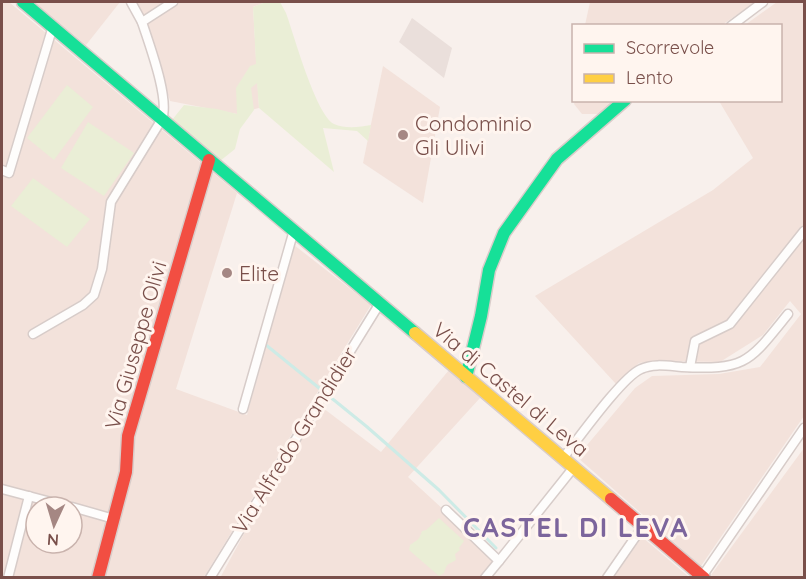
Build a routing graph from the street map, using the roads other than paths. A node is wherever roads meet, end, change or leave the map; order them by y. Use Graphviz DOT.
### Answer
graph roads {
  1 [pos="24,2"];
  2 [pos="131,2"];
  3 [pos="172,2"];
  4 [pos="763,2"];
  5 [pos="142,22"];
  6 [pos="733,24"];
  7 [pos="53,26"];
  8 [pos="624,102"];
  9 [pos="162,119"];
  10 [pos="209,160"];
  11 [pos="2,170"];
  12 [pos="294,230"];
  13 [pos="804,231"];
  14 [pos="380,303"];
  15 [pos="789,314"];
  16 [pos="33,334"];
  17 [pos="690,367"];
  18 [pos="466,377"];
  19 [pos="243,409"];
  20 [pos="804,428"];
  21 [pos="563,458"];
  22 [pos="574,467"];
  23 [pos="2,489"];
  24 [pos="25,495"];
  25 [pos="446,510"];
  26 [pos="84,511"];
  27 [pos="24,516"];
  28 [pos="114,519"];
  29 [pos="643,526"];
  30 [pos="499,561"];
  31 [pos="702,577"];
  32 [pos="8,578"];
  33 [pos="98,578"];
  34 [pos="210,578"];
  35 [pos="485,578"];
  36 [pos="607,578"];
  1 -- 7 [label="street, Via di Castel di Leva"];
  2 -- 5 [label="street"];
  3 -- 5 [label="street"];
  4 -- 6 [label="street"];
  5 -- 9 [label="street"];
  7 -- 9 [label="street, Via di Castel di Leva"];
  7 -- 11 [label="street"];
  8 -- 18 [label="street"];
  9 -- 10 [label="street, Via di Castel di Leva"];
  9 -- 16 [label="street"];
  10 -- 12 [label="street, Via di Castel di Leva"];
  10 -- 28 [label="street, Via Giuseppe Olivi"];
  12 -- 14 [label="street, Via di Castel di Leva"];
  12 -- 19 [label="street"];
  13 -- 17 [label="street"];
  14 -- 18 [label="street, Via di Castel di Leva"];
  14 -- 34 [label="street, Via Alfredo Grandidier"];
  15 -- 17 [label="street"];
  17 -- 21 [label="street"];
  18 -- 21 [label="street, Via di Castel di Leva"];
  20 -- 31 [label="street"];
  21 -- 22 [label="street, Via di Castel di Leva"];
  22 -- 29 [label="street, Via di Castel di Leva"];
  22 -- 30 [label="street"];
  23 -- 24 [label="street"];
  25 -- 30 [label="street"];
  26 -- 28 [label="street"];
  27 -- 32 [label="street"];
  28 -- 33 [label="street, Via Giuseppe Olivi"];
  29 -- 31 [label="street, Via di Castel di Leva"];
  29 -- 36 [label="street"];
  30 -- 35 [label="street"];
}
